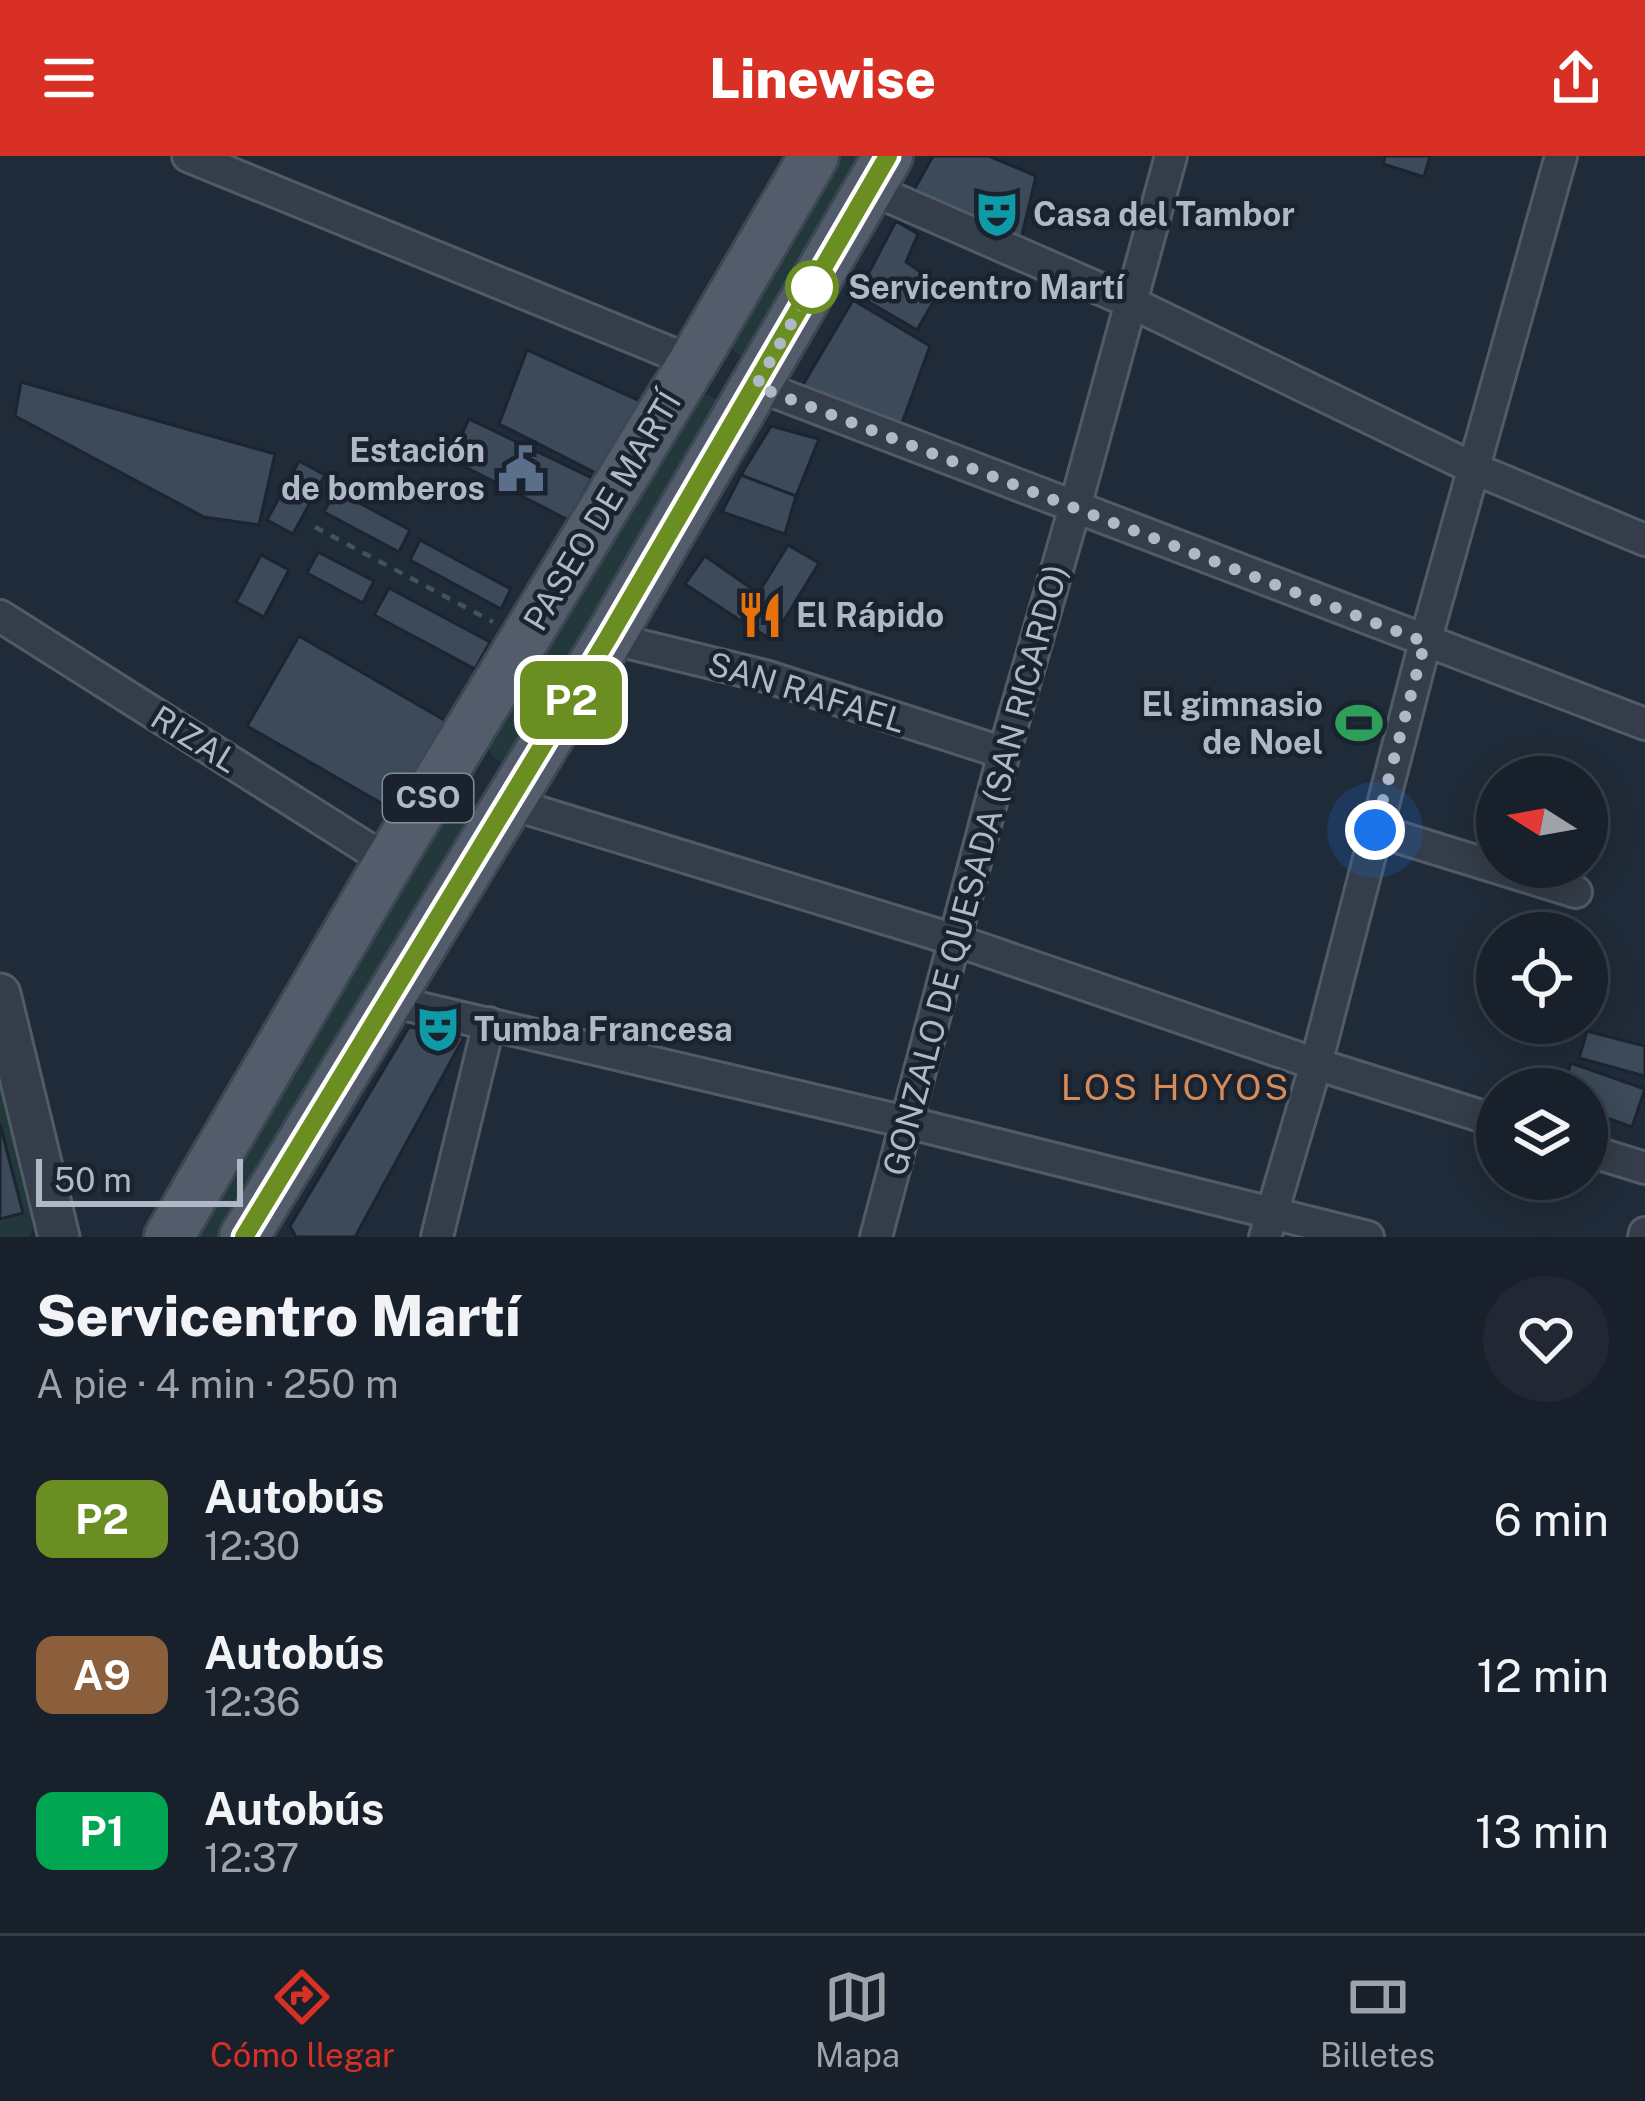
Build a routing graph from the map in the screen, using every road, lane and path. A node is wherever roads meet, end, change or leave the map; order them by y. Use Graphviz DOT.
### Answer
graph roads {
  1 [pos="188,156"];
  2 [pos="1171,156"];
  3 [pos="1561,156"];
  4 [pos="807,158"];
  5 [pos="879,172"];
  6 [pos="1130,302"];
  7 [pos="693,362"];
  8 [pos="756,386"];
  9 [pos="1475,469"];
  10 [pos="1075,507"];
  11 [pos="315,527"];
  12 [pos="1645,540"];
  13 [pos="0,616"];
  14 [pos="608,638"];
  15 [pos="525,639"];
  16 [pos="1425,642"];
  17 [pos="1645,724"];
  18 [pos="1004,753"];
  19 [pos="509,802"];
  20 [pos="1375,830"];
  21 [pos="389,862"];
  22 [pos="1576,892"];
  23 [pos="955,940"];
  24 [pos="0,994"];
  25 [pos="386,1000"];
  26 [pos="489,1023"];
  27 [pos="1316,1064"];
  28 [pos="1476,1114"];
  29 [pos="906,1122"];
  30 [pos="1608,1157"];
  31 [pos="1645,1168"];
  32 [pos="1268,1226"];
  33 [pos="58,1237"];
  34 [pos="169,1237"];
  35 [pos="244,1237"];
  36 [pos="437,1237"];
  37 [pos="876,1237"];
  38 [pos="1368,1237"];
  1 -- 7 [label="street"];
  2 -- 6 [label="street, GONZALO DE QUESADA (SAN RICARDO)"];
  3 -- 9 [label="street"];
  4 -- 7 [label="main road, PASEO DE MARTÍ / CSO"];
  5 -- 6 [label="street"];
  5 -- 8 [label="main road, PASEO DE MARTÍ / CSO"];
  6 -- 9 [label="street"];
  6 -- 10 [label="street, GONZALO DE QUESADA (SAN RICARDO)"];
  7 -- 8 [label="main road"];
  7 -- 15 [label="main road, PASEO DE MARTÍ / CSO"];
  8 -- 10 [label="street"];
  8 -- 14 [label="main road, PASEO DE MARTÍ / CSO"];
  9 -- 12 [label="street"];
  9 -- 16 [label="street"];
  10 -- 16 [label="street"];
  10 -- 18 [label="street, GONZALO DE QUESADA (SAN RICARDO)"];
  11 -- 15 [label="path"];
  13 -- 21 [label="street, RIZAL"];
  14 -- 18 [label="street, SAN RAFAEL"];
  14 -- 19 [label="main road, PASEO DE MARTÍ / CSO"];
  15 -- 21 [label="main road, PASEO DE MARTÍ / CSO"];
  16 -- 17 [label="street"];
  16 -- 20 [label="street"];
  18 -- 23 [label="street, GONZALO DE QUESADA (SAN RICARDO)"];
  19 -- 23 [label="street"];
  19 -- 25 [label="main road, PASEO DE MARTÍ / CSO"];
  20 -- 22 [label="street"];
  20 -- 27 [label="street"];
  21 -- 34 [label="main road, PASEO DE MARTÍ / CSO"];
  23 -- 27 [label="street"];
  23 -- 29 [label="street, GONZALO DE QUESADA (SAN RICARDO)"];
  24 -- 33 [label="street"];
  25 -- 26 [label="street"];
  25 -- 35 [label="main road, PASEO DE MARTÍ / CSO"];
  26 -- 29 [label="street"];
  26 -- 36 [label="street"];
  27 -- 28 [label="street"];
  27 -- 32 [label="street"];
  29 -- 32 [label="street"];
  29 -- 37 [label="street, GONZALO DE QUESADA (SAN RICARDO)"];
  30 -- 31 [label="street"];
  32 -- 38 [label="street"];
}
